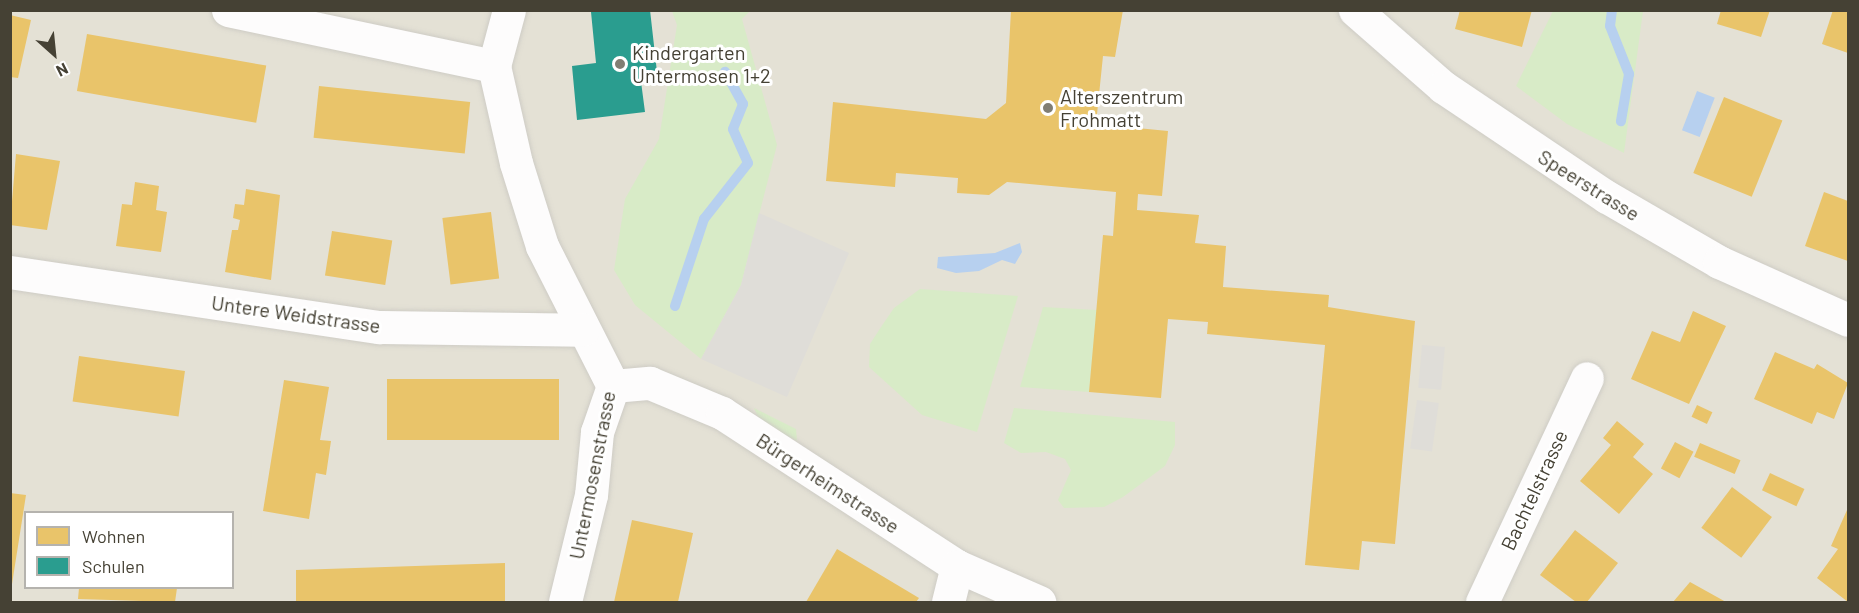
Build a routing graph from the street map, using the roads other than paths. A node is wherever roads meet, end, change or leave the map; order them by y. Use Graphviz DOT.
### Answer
graph roads {
  1 [pos="228,10"];
  2 [pos="509,10"];
  3 [pos="1355,10"];
  4 [pos="494,66"];
  5 [pos="10,272"];
  6 [pos="1848,320"];
  7 [pos="583,330"];
  8 [pos="1587,378"];
  9 [pos="613,386"];
  10 [pos="957,566"];
  11 [pos="565,603"];
  12 [pos="948,603"];
  13 [pos="1039,603"];
  14 [pos="1482,603"];
  1 -- 4 [label="street"];
  2 -- 4 [label="street, Untermosenstrasse"];
  3 -- 6 [label="street, Speerstrasse"];
  4 -- 7 [label="street, Untermosenstrasse"];
  5 -- 7 [label="street, Untere Weidstrasse"];
  7 -- 9 [label="street, Untermosenstrasse"];
  8 -- 14 [label="street, Bachtelstrasse"];
  9 -- 10 [label="street, Bürgerheimstrasse"];
  9 -- 11 [label="street, Untermosenstrasse"];
  10 -- 12 [label="street"];
  10 -- 13 [label="street, Bürgerheimstrasse"];
}
